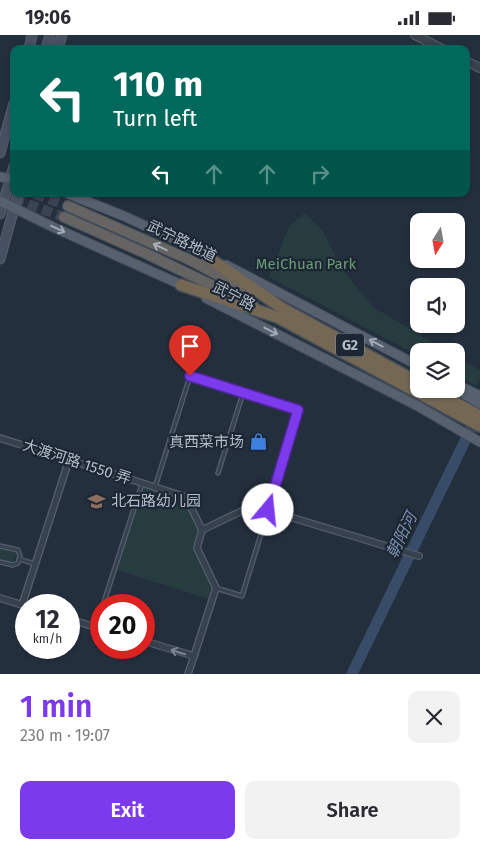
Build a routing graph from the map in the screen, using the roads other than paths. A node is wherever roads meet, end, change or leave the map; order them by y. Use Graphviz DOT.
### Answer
graph roads {
  1 [pos="414,35"];
  2 [pos="434,45"];
  3 [pos="10,117"];
  4 [pos="0,153"];
  5 [pos="10,183"];
  6 [pos="17,197"];
  7 [pos="76,197"];
  8 [pos="2,201"];
  9 [pos="68,206"];
  10 [pos="14,207"];
  11 [pos="0,214"];
  12 [pos="64,217"];
  13 [pos="197,250"];
  14 [pos="0,259"];
  15 [pos="181,285"];
  16 [pos="280,312"];
  17 [pos="410,361"];
  18 [pos="410,378"];
  19 [pos="242,393"];
  20 [pos="473,395"];
  21 [pos="447,398"];
  22 [pos="480,404"];
  23 [pos="480,416"];
  24 [pos="480,427"];
  25 [pos="0,438"];
  26 [pos="479,440"];
  27 [pos="70,459"];
  28 [pos="218,473"];
  29 [pos="142,483"];
  30 [pos="155,487"];
  31 [pos="268,510"];
  32 [pos="202,530"];
  33 [pos="0,546"];
  34 [pos="419,556"];
  35 [pos="19,559"];
  36 [pos="0,562"];
  37 [pos="35,564"];
  38 [pos="216,588"];
  39 [pos="27,594"];
  40 [pos="107,594"];
  41 [pos="0,598"];
  42 [pos="15,602"];
  43 [pos="155,644"];
  44 [pos="194,656"];
  45 [pos="188,674"];
  1 -- 2 [label="street"];
  3 -- 4 [label="main road"];
  5 -- 8 [label="main road"];
  6 -- 10 [label="main road"];
  7 -- 13 [label="main road, 武宁路"];
  8 -- 10 [label="main road, 武宁路"];
  8 -- 11 [label="main road"];
  16 -- 9 [label="highway, 武宁路地道, one-way"];
  10 -- 14 [label="main road"];
  10 -- 15 [label="main road, 武宁路, one-way"];
  12 -- 16 [label="highway, 武宁路地道"];
  13 -- 16 [label="highway"];
  17 -- 13 [label="main road, 武宁路, one-way"];
  15 -- 16 [label="highway"];
  15 -- 26 [label="main road, 武宁路, one-way"];
  16 -- 18 [label="highway, G2"];
  16 -- 24 [label="highway, G2"];
  19 -- 28 [label="lane"];
  19 -- 30 [label="lane"];
  19 -- 31 [label="lane"];
  20 -- 22 [label="main road"];
  21 -- 23 [label="highway"];
  25 -- 27 [label="street, 大渡河路 1550 弄"];
  27 -- 29 [label="street, 大渡河路 1550 弄"];
  27 -- 37 [label="street"];
  29 -- 30 [label="street, 大渡河路 1550 弄"];
  29 -- 40 [label="lane"];
  30 -- 32 [label="street, 大渡河路 1550 弄"];
  31 -- 32 [label="street"];
  31 -- 34 [label="street"];
  31 -- 38 [label="lane"];
  32 -- 38 [label="street"];
  33 -- 35 [label="lane"];
  35 -- 36 [label="lane"];
  35 -- 37 [label="lane"];
  37 -- 39 [label="street"];
  38 -- 44 [label="street"];
  41 -- 42 [label="street"];
  44 -- 43 [label="street, one-way"];
  44 -- 45 [label="street"];
}
